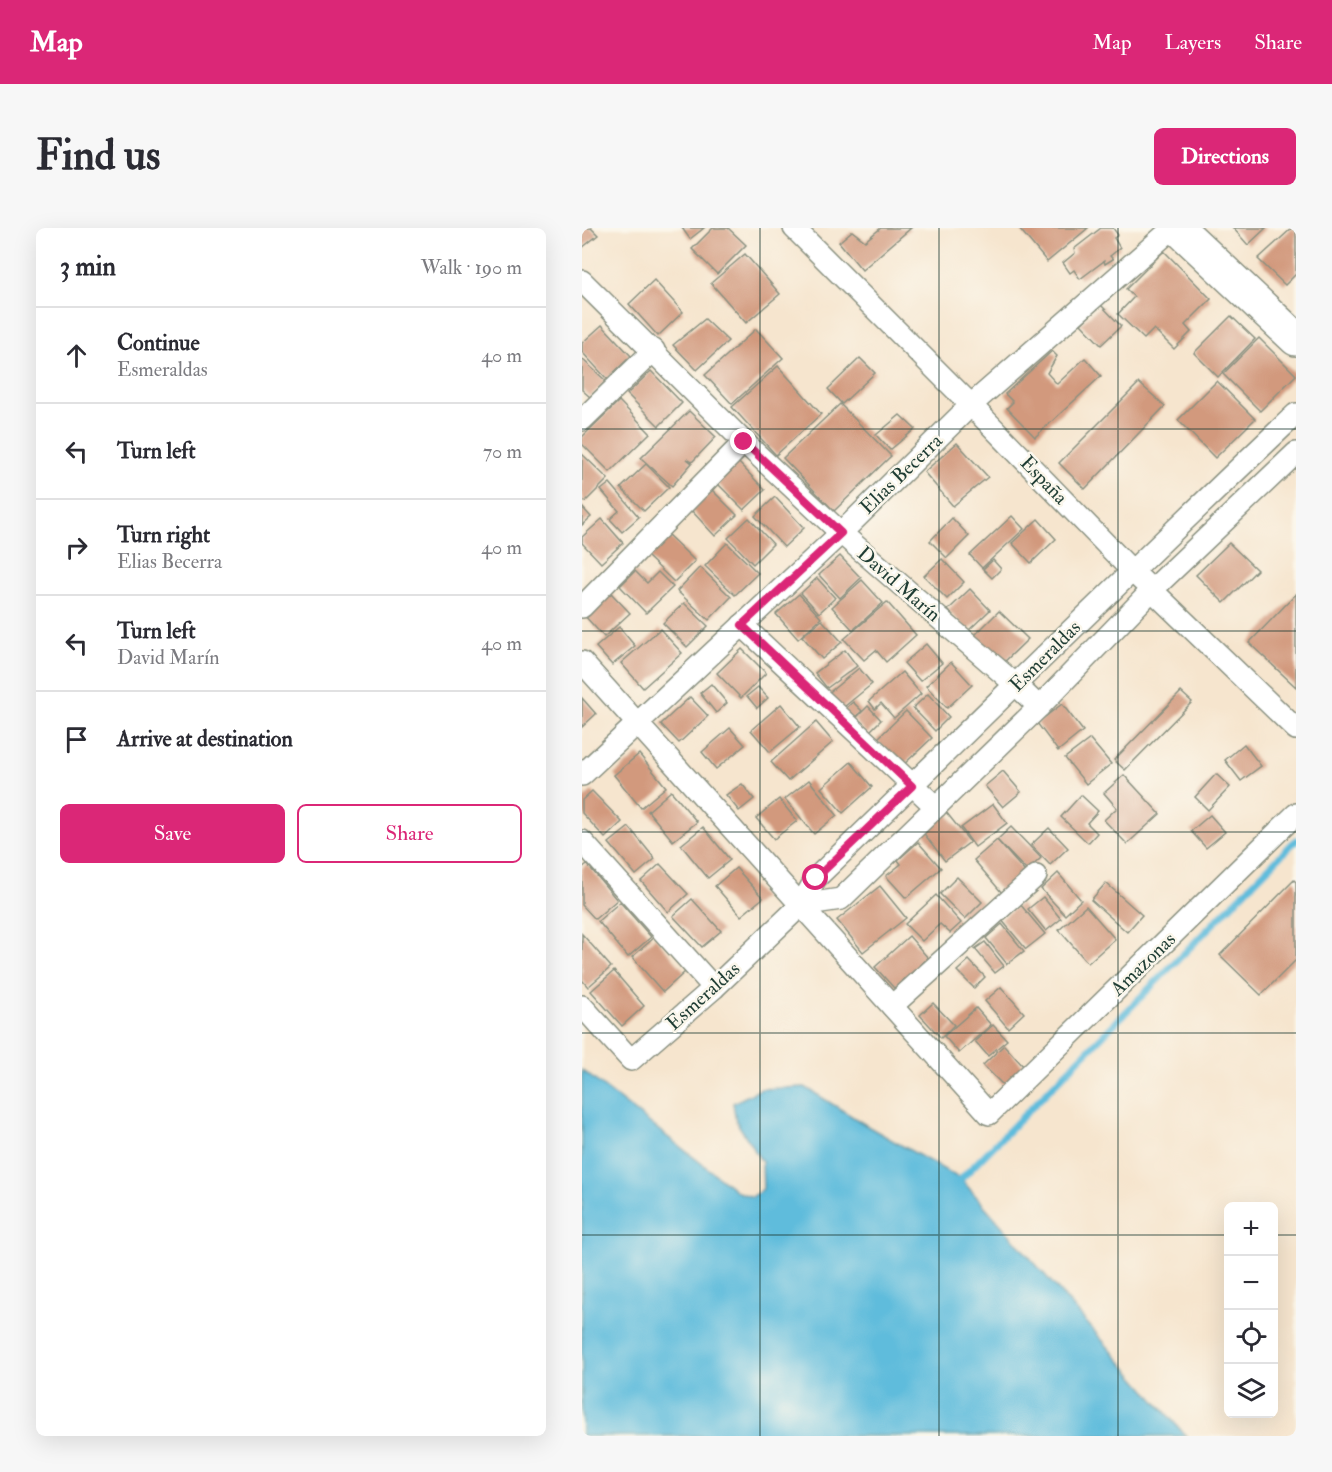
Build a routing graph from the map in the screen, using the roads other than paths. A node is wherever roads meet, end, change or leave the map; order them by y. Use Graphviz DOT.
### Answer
graph roads {
  1 [pos="794,228"];
  2 [pos="1173,228"];
  3 [pos="1178,228"];
  4 [pos="582,280"];
  5 [pos="1296,339"];
  6 [pos="654,350"];
  7 [pos="971,405"];
  8 [pos="1296,414"];
  9 [pos="582,420"];
  10 [pos="744,442"];
  11 [pos="1296,453"];
  12 [pos="841,533"];
  13 [pos="1131,570"];
  14 [pos="1153,589"];
  15 [pos="582,608"];
  16 [pos="742,625"];
  17 [pos="582,662"];
  18 [pos="1016,685"];
  19 [pos="1039,707"];
  20 [pos="637,723"];
  21 [pos="1296,729"];
  22 [pos="582,774"];
  23 [pos="912,786"];
  24 [pos="936,807"];
  25 [pos="1296,814"];
  26 [pos="582,841"];
  27 [pos="1036,876"];
  28 [pos="801,905"];
  29 [pos="714,988"];
  30 [pos="582,1006"];
  31 [pos="892,1006"];
  1 -- 7 [label="street, España"];
  2 -- 7 [label="street, Elias Becerra"];
  3 -- 5 [label="highway"];
  4 -- 6 [label="street, David Marín"];
  6 -- 9 [label="street"];
  6 -- 10 [label="street, David Marín"];
  7 -- 12 [label="street, Elias Becerra"];
  7 -- 13 [label="street, España"];
  8 -- 13 [label="street, Esmeraldas"];
  10 -- 12 [label="street, David Marín"];
  10 -- 15 [label="street"];
  11 -- 14 [label="street, Esmeraldas"];
  12 -- 16 [label="street, Elias Becerra"];
  12 -- 18 [label="street, David Marín"];
  13 -- 14 [label="street, España"];
  13 -- 18 [label="street, Esmeraldas"];
  14 -- 19 [label="street, Esmeraldas"];
  14 -- 21 [label="street, España"];
  16 -- 20 [label="street, Elias Becerra"];
  16 -- 23 [label="street"];
  17 -- 20 [label="street"];
  18 -- 19 [label="street, David Marín"];
  18 -- 23 [label="street, Esmeraldas"];
  19 -- 24 [label="street, Esmeraldas"];
  20 -- 22 [label="street, Elias Becerra"];
  20 -- 28 [label="street"];
  23 -- 24 [label="street"];
  23 -- 28 [label="street, Esmeraldas"];
  24 -- 28 [label="street, Esmeraldas"];
  25 -- 31 [label="street, Amazonas"];
  26 -- 29 [label="street"];
  27 -- 31 [label="street"];
  28 -- 29 [label="street, Esmeraldas"];
  28 -- 31 [label="street"];
  29 -- 30 [label="street, Esmeraldas"];
}
